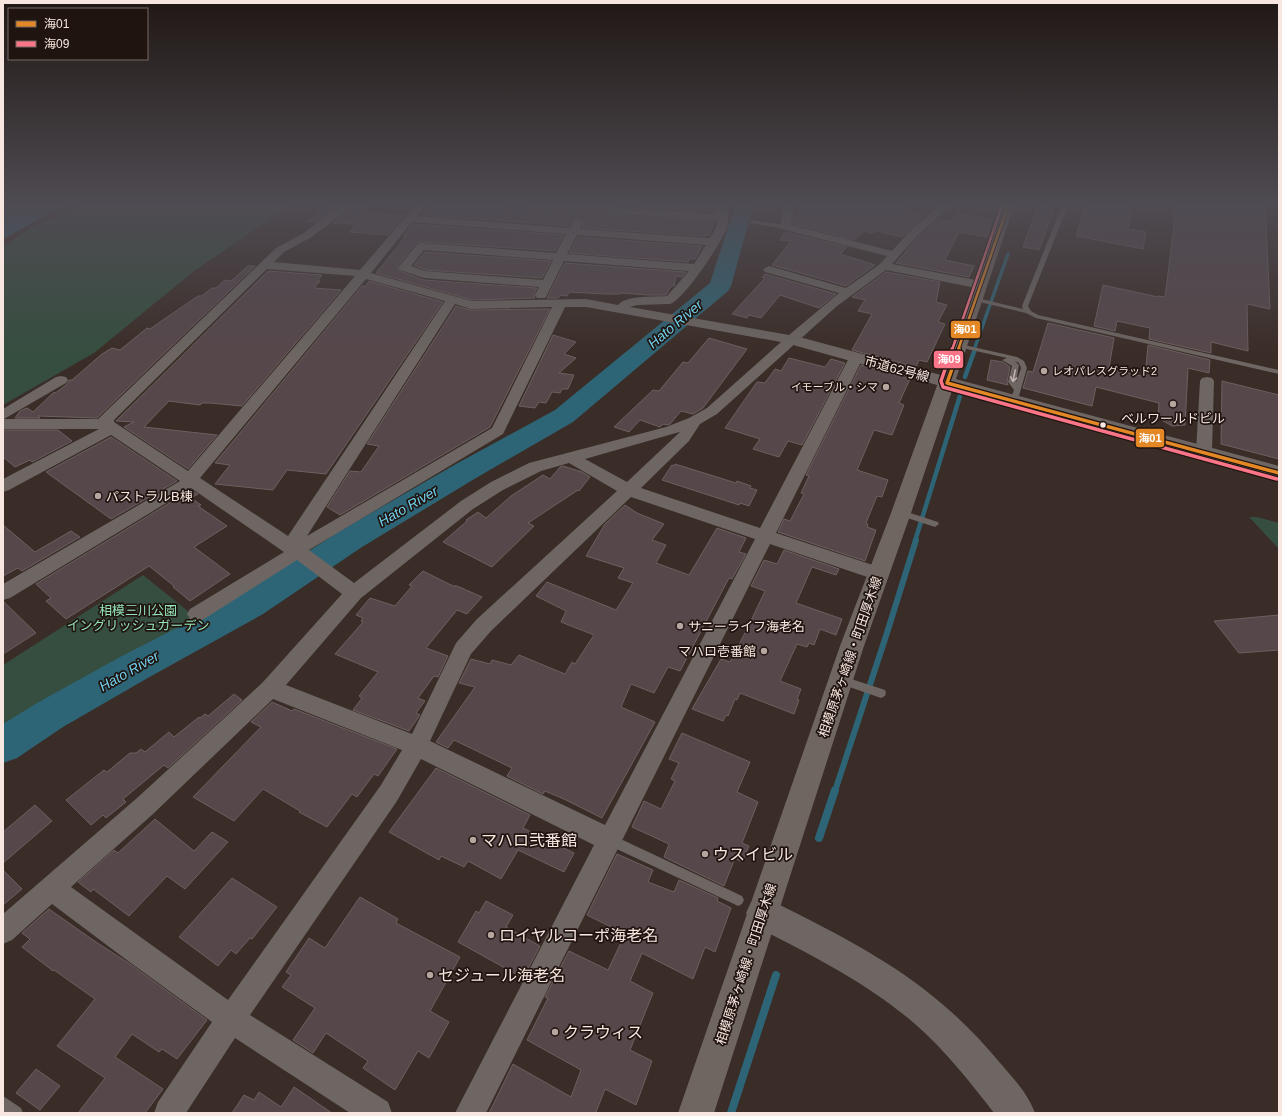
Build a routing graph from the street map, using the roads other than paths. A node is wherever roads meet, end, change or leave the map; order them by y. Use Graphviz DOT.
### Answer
graph roads {
  1 [pos="275,255"];
  2 [pos="379,255"];
  3 [pos="414,255"];
  4 [pos="526,255"];
  5 [pos="561,255"];
  6 [pos="705,255"];
  7 [pos="895,255"];
  8 [pos="992,255"];
  9 [pos="1045,255"];
  10 [pos="560,258"];
  11 [pos="265,265"];
  12 [pos="884,266"];
  13 [pos="697,268"];
  14 [pos="769,270"];
  15 [pos="362,275"];
  16 [pos="546,284"];
  17 [pos="981,285"];
  18 [pos="848,292"];
  19 [pos="452,300"];
  20 [pos="982,302"];
  21 [pos="536,304"];
  22 [pos="560,304"];
  23 [pos="622,309"];
  24 [pos="1028,312"];
  25 [pos="792,340"];
  26 [pos="966,347"];
  27 [pos="856,358"];
  28 [pos="1279,372"];
  29 [pos="61,380"];
  30 [pos="1207,381"];
  31 [pos="947,383"];
  32 [pos="1016,396"];
  33 [pos="3,415"];
  34 [pos="694,422"];
  35 [pos="3,424"];
  36 [pos="109,426"];
  37 [pos="1204,452"];
  38 [pos="570,457"];
  39 [pos="1279,473"];
  40 [pos="189,479"];
  41 [pos="3,486"];
  42 [pos="629,490"];
  43 [pos="907,515"];
  44 [pos="935,524"];
  45 [pos="766,536"];
  46 [pos="296,550"];
  47 [pos="879,574"];
  48 [pos="3,593"];
  49 [pos="354,593"];
  50 [pos="197,614"];
  51 [pos="848,682"];
  52 [pos="270,688"];
  53 [pos="881,694"];
  54 [pos="417,746"];
  55 [pos="610,840"];
  56 [pos="53,889"];
  57 [pos="750,906"];
  58 [pos="3,931"];
  59 [pos="231,1019"];
  60 [pos="3,1103"];
  61 [pos="16,1113"];
  62 [pos="169,1113"];
  63 [pos="376,1113"];
  64 [pos="470,1113"];
  65 [pos="696,1113"];
  66 [pos="1017,1113"];
  1 -- 11 [label="street"];
  2 -- 15 [label="street"];
  3 -- 16 [label="street"];
  4 -- 10 [label="street"];
  5 -- 10 [label="street"];
  6 -- 13 [label="street"];
  7 -- 12 [label="street"];
  8 -- 17 [label="main road, 相模原茅ヶ崎線・町田厚木線"];
  9 -- 24 [label="lane"];
  10 -- 13 [label="street"];
  10 -- 16 [label="street"];
  11 -- 15 [label="street"];
  11 -- 36 [label="street"];
  12 -- 17 [label="street"];
  12 -- 18 [label="street"];
  13 -- 23 [label="street"];
  14 -- 18 [label="street"];
  15 -- 19 [label="street"];
  15 -- 40 [label="street"];
  16 -- 21 [label="street"];
  17 -- 20 [label="main road, 相模原茅ヶ崎線・町田厚木線"];
  18 -- 25 [label="street"];
  19 -- 21 [label="street"];
  19 -- 46 [label="street"];
  20 -- 24 [label="lane"];
  20 -- 26 [label="main road, 相模原茅ヶ崎線・町田厚木線"];
  21 -- 22 [label="street"];
  22 -- 23 [label="street"];
  22 -- 46 [label="street"];
  23 -- 25 [label="street"];
  24 -- 28 [label="lane"];
  25 -- 27 [label="street, 市道62号線"];
  25 -- 34 [label="street"];
  26 -- 31 [label="main road, 相模原茅ヶ崎線・町田厚木線"];
  26 -- 32 [label="lane, one-way"];
  27 -- 31 [label="street, 市道62号線"];
  27 -- 45 [label="street"];
  29 -- 33 [label="street"];
  30 -- 37 [label="street"];
  31 -- 32 [label="street, 市道62号線"];
  31 -- 43 [label="main road, 相模原茅ヶ崎線・町田厚木線"];
  32 -- 37 [label="street, 市道62号線"];
  34 -- 38 [label="street"];
  34 -- 42 [label="street"];
  35 -- 36 [label="street"];
  36 -- 40 [label="street"];
  36 -- 41 [label="street"];
  37 -- 39 [label="street, 市道62号線"];
  38 -- 42 [label="street"];
  38 -- 49 [label="street"];
  40 -- 46 [label="street"];
  40 -- 48 [label="street"];
  42 -- 45 [label="street"];
  42 -- 54 [label="street"];
  43 -- 44 [label="lane"];
  43 -- 47 [label="main road, 相模原茅ヶ崎線・町田厚木線"];
  45 -- 47 [label="street"];
  45 -- 55 [label="street"];
  46 -- 49 [label="street"];
  46 -- 50 [label="street"];
  47 -- 51 [label="main road, 相模原茅ヶ崎線・町田厚木線"];
  49 -- 52 [label="street"];
  51 -- 53 [label="lane"];
  51 -- 57 [label="main road, 相模原茅ヶ崎線・町田厚木線"];
  52 -- 54 [label="street"];
  52 -- 56 [label="street"];
  54 -- 55 [label="street"];
  54 -- 59 [label="street"];
  55 -- 57 [label="lane"];
  55 -- 64 [label="street"];
  56 -- 58 [label="street"];
  56 -- 59 [label="street"];
  57 -- 65 [label="main road, 相模原茅ヶ崎線・町田厚木線"];
  57 -- 66 [label="street"];
  59 -- 62 [label="street"];
  59 -- 63 [label="street"];
  60 -- 61 [label="lane"];
}
